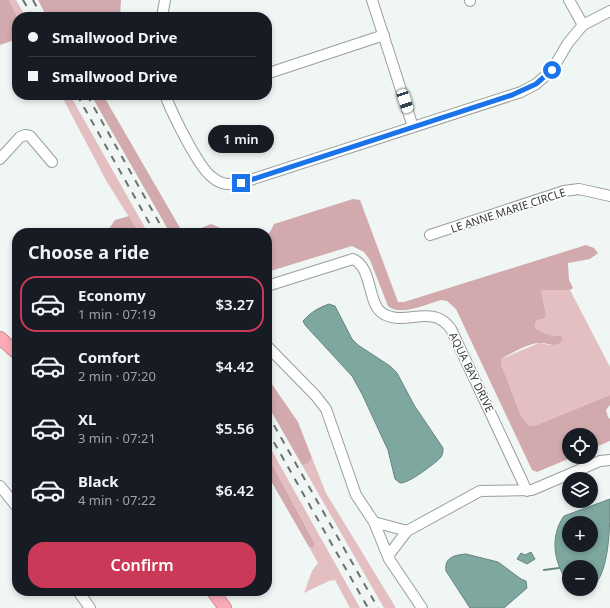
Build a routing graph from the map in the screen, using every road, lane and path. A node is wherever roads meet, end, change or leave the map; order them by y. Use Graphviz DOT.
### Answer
graph roads {
  1 [pos="165,0"];
  2 [pos="372,0"];
  3 [pos="569,0"];
  4 [pos="610,11"];
  5 [pos="163,12"];
  6 [pos="583,26"];
  7 [pos="384,35"];
  8 [pos="272,72"];
  9 [pos="167,100"];
  10 [pos="413,127"];
  11 [pos="0,159"];
  12 [pos="52,162"];
  13 [pos="610,196"];
  14 [pos="430,235"];
  15 [pos="272,284"];
  16 [pos="2,344"];
  17 [pos="12,350"];
  18 [pos="272,351"];
  19 [pos="610,460"];
  20 [pos="0,486"];
  21 [pos="527,491"];
  22 [pos="12,501"];
  23 [pos="374,522"];
  24 [pos="407,531"];
  25 [pos="388,556"];
  26 [pos="82,596"];
  27 [pos="217,596"];
  28 [pos="90,608"];
  29 [pos="225,608"];
  30 [pos="422,608"];
  1 -- 5 [label="street"];
  2 -- 7 [label="street"];
  3 -- 6 [label="street"];
  4 -- 6 [label="street"];
  6 -- 10 [label="street"];
  7 -- 8 [label="street"];
  7 -- 10 [label="street"];
  9 -- 10 [label="street"];
  11 -- 12 [label="street"];
  13 -- 14 [label="street, LE ANNE MARIE CIRCLE"];
  15 -- 21 [label="street, AQUA BAY DRIVE"];
  16 -- 17 [label="main road"];
  18 -- 23 [label="street"];
  19 -- 21 [label="street"];
  20 -- 22 [label="street"];
  21 -- 24 [label="street"];
  23 -- 24 [label="street"];
  23 -- 25 [label="street"];
  24 -- 25 [label="street"];
  25 -- 30 [label="street"];
  26 -- 28 [label="street"];
  27 -- 29 [label="main road"];
}
